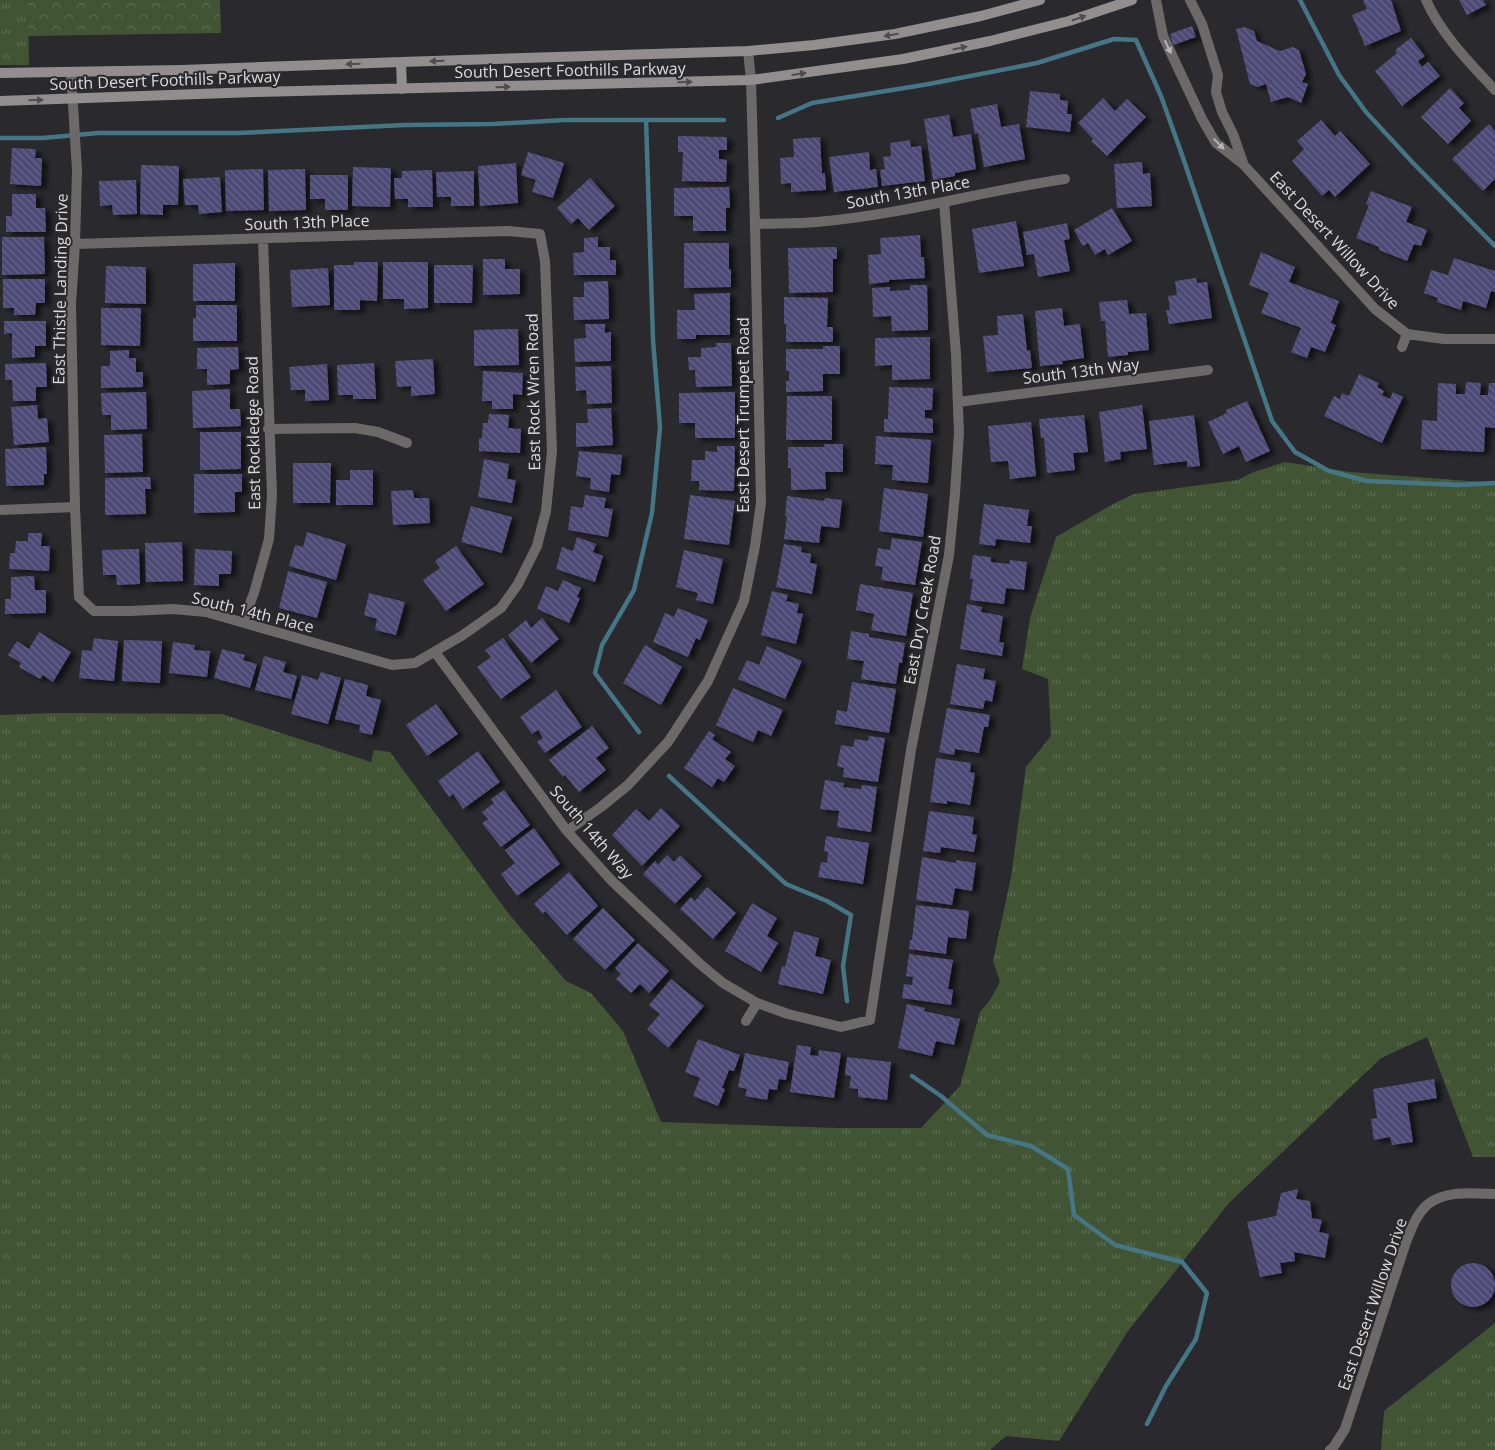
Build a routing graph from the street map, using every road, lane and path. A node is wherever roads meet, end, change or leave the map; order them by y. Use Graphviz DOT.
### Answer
graph roads {
  1 [pos="1040,0"];
  2 [pos="1132,0"];
  3 [pos="1156,0"];
  4 [pos="1190,0"];
  5 [pos="1426,0"];
  6 [pos="748,51"];
  7 [pos="402,62"];
  8 [pos="71,72"];
  9 [pos="0,74"];
  10 [pos="751,80"];
  11 [pos="402,89"];
  12 [pos="1495,90"];
  13 [pos="72,99"];
  14 [pos="0,101"];
  15 [pos="1243,164"];
  16 [pos="1065,179"];
  17 [pos="944,202"];
  18 [pos="755,224"];
  19 [pos="540,234"];
  20 [pos="262,239"];
  21 [pos="75,244"];
  22 [pos="1407,334"];
  23 [pos="1495,339"];
  24 [pos="1402,347"];
  25 [pos="1208,370"];
  26 [pos="958,402"];
  27 [pos="268,429"];
  28 [pos="406,443"];
  29 [pos="75,507"];
  30 [pos="0,510"];
  31 [pos="243,622"];
  32 [pos="434,652"];
  33 [pos="567,831"];
  34 [pos="757,1003"];
  35 [pos="870,1020"];
  36 [pos="746,1021"];
  37 [pos="1495,1194"];
  38 [pos="1330,1450"];
  1 -- 6 [label="street, South Desert Foothills Parkway, one-way"];
  10 -- 2 [label="street, South Desert Foothills Parkway, one-way"];
  3 -- 15 [label="street, East Desert Willow Drive, one-way"];
  4 -- 15 [label="street, East Desert Willow Drive"];
  5 -- 12 [label="street"];
  6 -- 7 [label="street, South Desert Foothills Parkway, one-way"];
  6 -- 10 [label="street, East Desert Trumpet Road"];
  7 -- 8 [label="street, South Desert Foothills Parkway, one-way"];
  7 -- 11 [label="street"];
  8 -- 9 [label="street, South Desert Foothills Parkway"];
  8 -- 13 [label="street, East Thistle Landing Drive"];
  11 -- 10 [label="street, South Desert Foothills Parkway, one-way"];
  10 -- 18 [label="street, East Desert Trumpet Road"];
  11 -- 13 [label="street, South Desert Foothills Parkway"];
  14 -- 13 [label="street, South Desert Foothills Parkway, one-way"];
  13 -- 21 [label="street, East Thistle Landing Drive"];
  15 -- 22 [label="street, East Desert Willow Drive"];
  16 -- 17 [label="street, South 13th Place"];
  17 -- 18 [label="street, South 13th Place"];
  17 -- 26 [label="street, East Dry Creek Road"];
  18 -- 33 [label="street, East Desert Trumpet Road"];
  19 -- 20 [label="street, South 13th Place"];
  19 -- 32 [label="street, East Rock Wren Road"];
  20 -- 21 [label="street, South 13th Place"];
  20 -- 27 [label="street, East Rockledge Road"];
  21 -- 29 [label="street, East Thistle Landing Drive"];
  22 -- 23 [label="street"];
  22 -- 24 [label="street"];
  25 -- 26 [label="street, South 13th Way"];
  26 -- 35 [label="street, East Dry Creek Road"];
  27 -- 28 [label="street"];
  27 -- 31 [label="street, East Rockledge Road"];
  29 -- 30 [label="street"];
  29 -- 31 [label="street, South 14th Place"];
  31 -- 32 [label="street, South 14th Place"];
  32 -- 33 [label="street, South 14th Way"];
  33 -- 34 [label="street, South 14th Way"];
  34 -- 35 [label="street, South 14th Way"];
  34 -- 36 [label="street"];
  37 -- 38 [label="street, East Desert Willow Drive"];
}
